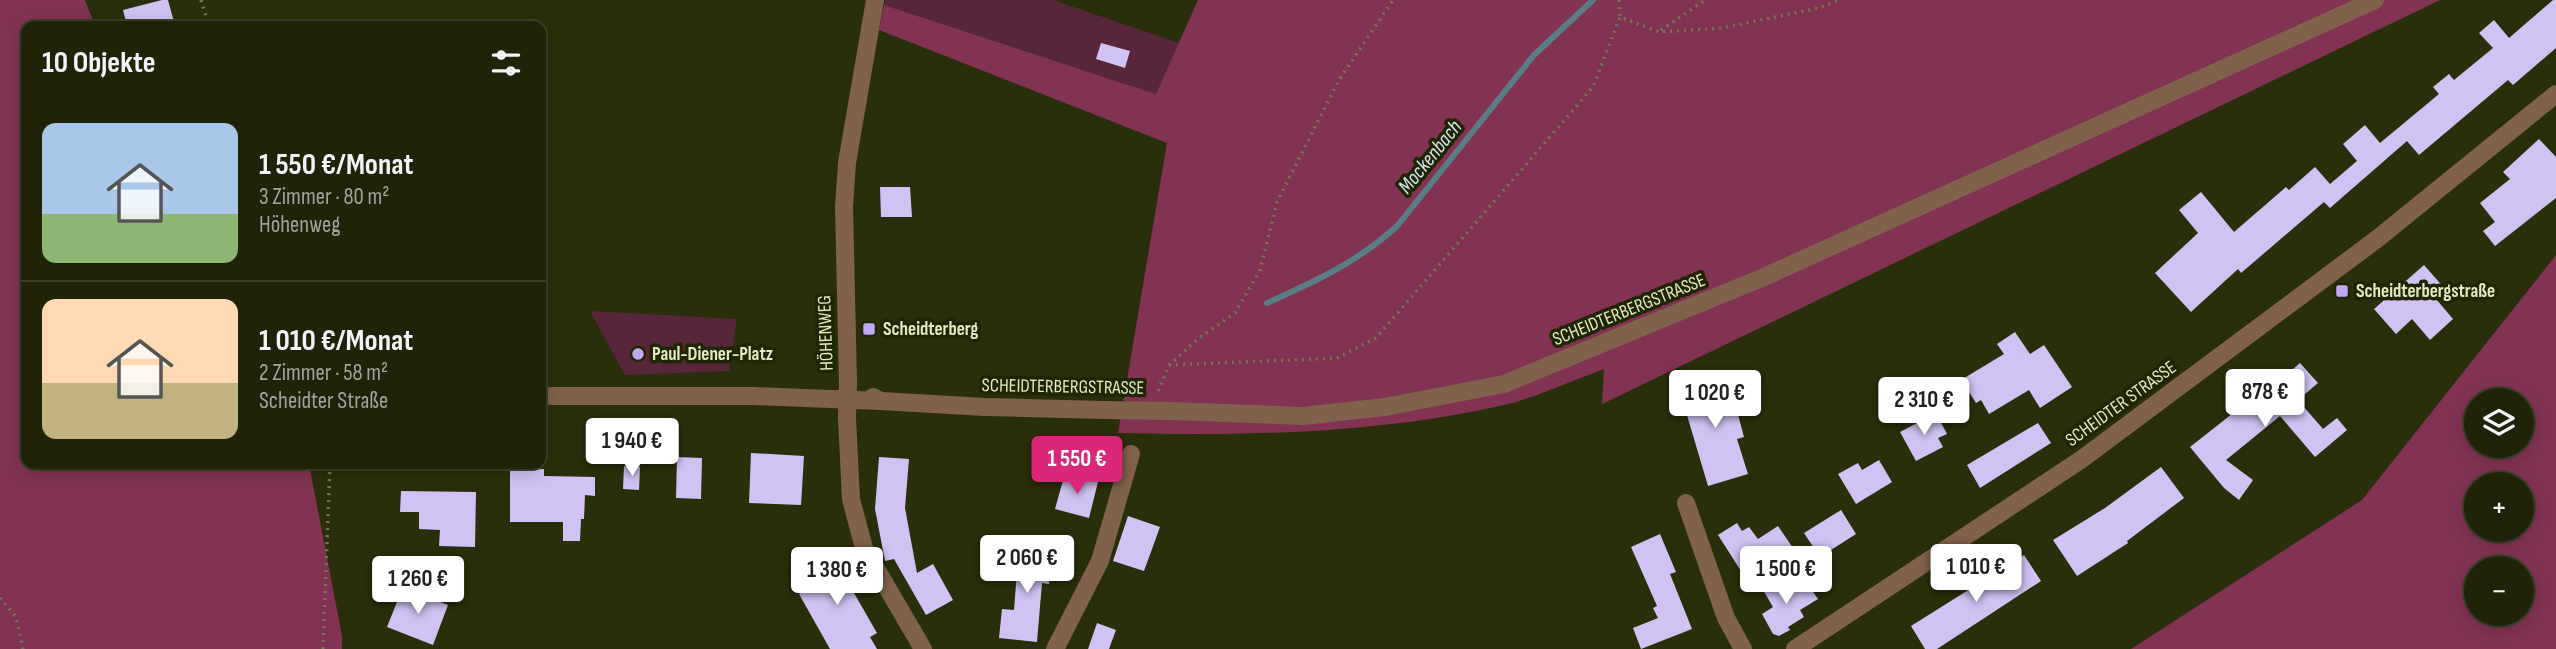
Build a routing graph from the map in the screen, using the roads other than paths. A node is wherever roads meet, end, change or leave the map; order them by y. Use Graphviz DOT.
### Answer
graph roads {
  1 [pos="875,0"];
  2 [pos="2375,0"];
  3 [pos="2556,94"];
  4 [pos="848,390"];
  5 [pos="546,396"];
  6 [pos="1130,454"];
  7 [pos="1686,503"];
  8 [pos="923,649"];
  9 [pos="1055,649"];
  10 [pos="1743,649"];
  11 [pos="1795,649"];
  1 -- 4 [label="street, HÖHENWEG"];
  2 -- 4 [label="street, SCHEIDTERBERGSTRASSE, bridge"];
  3 -- 11 [label="street, SCHEIDTER STRASSE"];
  4 -- 5 [label="street, SCHEIDTERBERGSTRASSE"];
  4 -- 8 [label="street, HÖHENWEG"];
  6 -- 9 [label="street"];
  7 -- 10 [label="street"];
}
